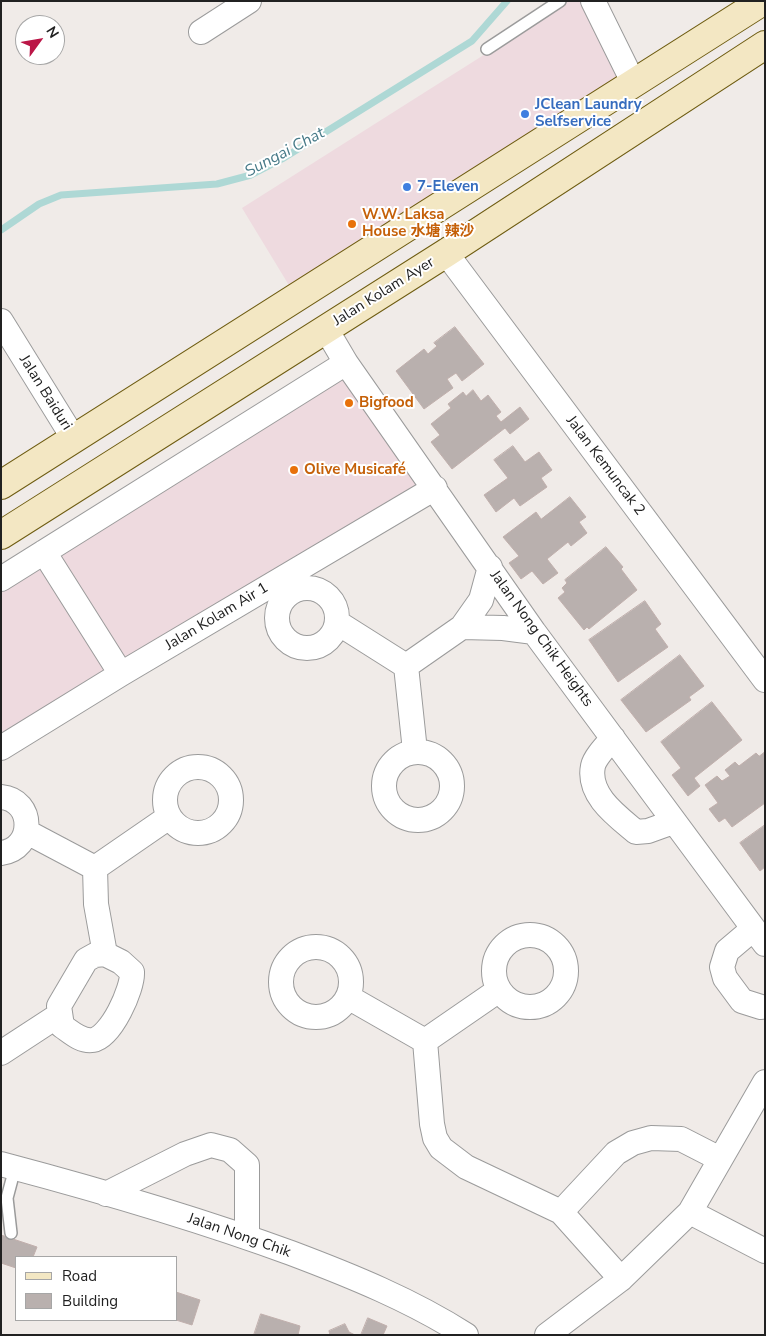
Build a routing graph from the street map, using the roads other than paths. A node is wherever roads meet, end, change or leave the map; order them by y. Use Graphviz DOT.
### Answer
graph roads {
  1 [pos="249,1"];
  2 [pos="560,1"];
  3 [pos="593,1"];
  4 [pos="762,1"];
  5 [pos="201,32"];
  6 [pos="765,45"];
  7 [pos="487,49"];
  8 [pos="634,84"];
  9 [pos="446,253"];
  10 [pos="1,321"];
  11 [pos="326,329"];
  12 [pos="346,363"];
  13 [pos="74,439"];
  14 [pos="1,485"];
  15 [pos="435,488"];
  16 [pos="1,535"];
  17 [pos="44,552"];
  18 [pos="490,567"];
  19 [pos="1,579"];
  20 [pos="338,623"];
  21 [pos="462,627"];
  22 [pos="534,632"];
  23 [pos="406,666"];
  24 [pos="121,674"];
  25 [pos="765,680"];
  26 [pos="613,738"];
  27 [pos="1,748"];
  28 [pos="415,751"];
  29 [pos="1,797"];
  30 [pos="169,817"];
  31 [pos="673,822"];
  32 [pos="27,832"];
  33 [pos="1,852"];
  34 [pos="95,868"];
  35 [pos="759,937"];
  36 [pos="105,954"];
  37 [pos="500,990"];
  38 [pos="348,997"];
  39 [pos="761,1007"];
  40 [pos="59,1015"];
  41 [pos="425,1041"];
  42 [pos="1,1052"];
  43 [pos="765,1082"];
  44 [pos="720,1159"];
  45 [pos="8,1166"];
  46 [pos="106,1194"];
  47 [pos="560,1212"];
  48 [pos="690,1212"];
  49 [pos="11,1233"];
  50 [pos="247,1237"];
  51 [pos="765,1251"];
  52 [pos="621,1279"];
  53 [pos="466,1335"];
  54 [pos="547,1335"];
  1 -- 5 [label="street"];
  2 -- 7 [label="lane"];
  3 -- 8 [label="street"];
  4 -- 8 [label="main road"];
  6 -- 9 [label="main road, Jalan Kolam Ayer"];
  8 -- 13 [label="main road"];
  9 -- 11 [label="main road, Jalan Kolam Ayer"];
  9 -- 25 [label="street, Jalan Kemuncak 2"];
  10 -- 13 [label="street, Jalan Baiduri"];
  11 -- 12 [label="street, Jalan Nong Chik Heights"];
  11 -- 16 [label="main road, Jalan Kolam Ayer"];
  12 -- 15 [label="street, Jalan Nong Chik Heights"];
  12 -- 17 [label="street"];
  13 -- 14 [label="main road"];
  15 -- 18 [label="street, Jalan Nong Chik Heights"];
  15 -- 24 [label="street, Jalan Kolam Air 1"];
  17 -- 19 [label="street"];
  17 -- 24 [label="street"];
  18 -- 21 [label="street"];
  18 -- 22 [label="street, Jalan Nong Chik Heights"];
  20 -- 23 [label="street"];
  21 -- 22 [label="street"];
  21 -- 23 [label="street"];
  22 -- 26 [label="street, Jalan Nong Chik Heights"];
  23 -- 28 [label="street"];
  24 -- 27 [label="street, Jalan Kolam Air 1"];
  26 -- 31 [label="street, Jalan Nong Chik Heights"];
  26 -- 31 [label="street"];
  29 -- 32 [label="street"];
  30 -- 34 [label="street"];
  31 -- 35 [label="street, Jalan Nong Chik Heights"];
  32 -- 33 [label="street"];
  32 -- 34 [label="street"];
  34 -- 36 [label="street"];
  35 -- 39 [label="street"];
  36 -- 40 [label="street"];
  36 -- 40 [label="street"];
  37 -- 41 [label="street"];
  38 -- 41 [label="street"];
  40 -- 42 [label="street"];
  41 -- 47 [label="street"];
  43 -- 44 [label="street"];
  44 -- 47 [label="street"];
  44 -- 48 [label="street"];
  45 -- 46 [label="street, Jalan Nong Chik"];
  45 -- 49 [label="lane"];
  46 -- 50 [label="street, Jalan Nong Chik"];
  46 -- 50 [label="street"];
  47 -- 52 [label="street"];
  48 -- 51 [label="street"];
  48 -- 52 [label="street"];
  50 -- 53 [label="street, Jalan Nong Chik"];
  52 -- 54 [label="street"];
}
